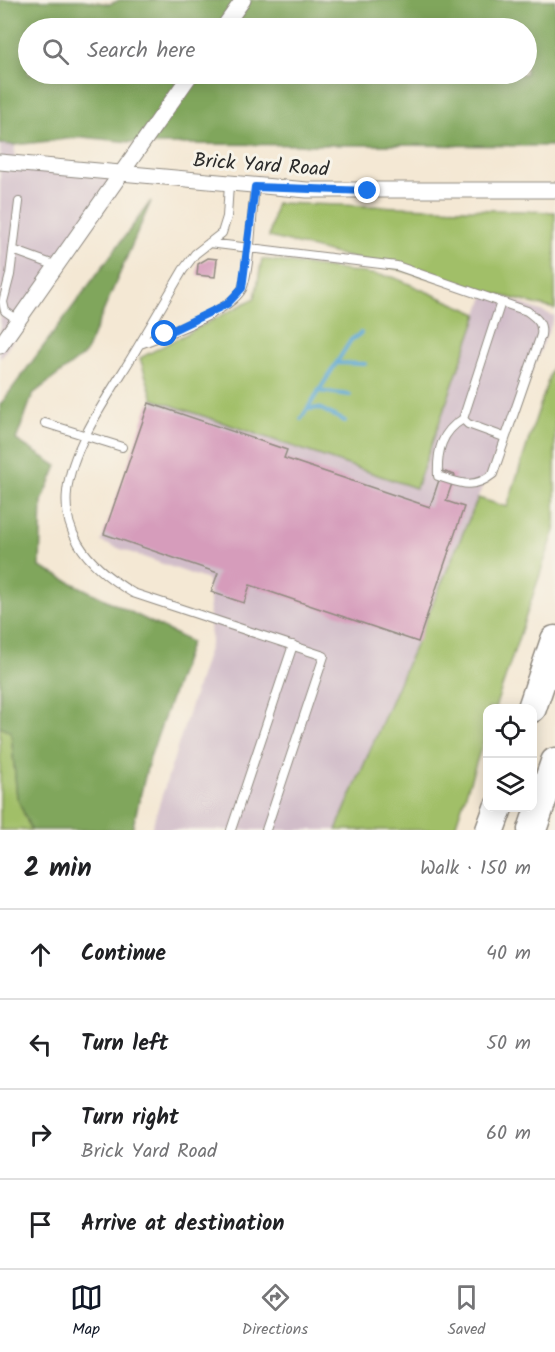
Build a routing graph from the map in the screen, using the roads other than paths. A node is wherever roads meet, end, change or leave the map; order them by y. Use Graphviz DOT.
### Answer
graph roads {
  1 [pos="243,0"];
  2 [pos="230,18"];
  3 [pos="184,84"];
  4 [pos="0,162"];
  5 [pos="121,173"];
  6 [pos="229,184"];
  7 [pos="255,187"];
  8 [pos="555,190"];
  9 [pos="19,201"];
  10 [pos="209,243"];
  11 [pos="249,248"];
  12 [pos="13,250"];
  13 [pos="57,266"];
  14 [pos="501,302"];
  15 [pos="18,320"];
  16 [pos="140,344"];
  17 [pos="0,346"];
  18 [pos="463,419"];
  19 [pos="45,423"];
  20 [pos="84,435"];
  21 [pos="504,438"];
  22 [pos="122,447"];
  23 [pos="555,640"];
  24 [pos="293,645"];
  25 [pos="533,704"];
  26 [pos="555,762"];
  27 [pos="496,812"];
  28 [pos="231,830"];
  29 [pos="266,830"];
  30 [pos="490,830"];
  31 [pos="532,830"];
  1 -- 2 [label="street"];
  3 -- 5 [label="street"];
  4 -- 5 [label="street, Brick Yard Road"];
  5 -- 6 [label="street, Brick Yard Road"];
  5 -- 13 [label="street"];
  6 -- 7 [label="street, Brick Yard Road"];
  6 -- 10 [label="lane"];
  7 -- 8 [label="street, Brick Yard Road"];
  7 -- 11 [label="lane"];
  9 -- 12 [label="lane"];
  10 -- 11 [label="lane"];
  10 -- 16 [label="lane"];
  11 -- 14 [label="lane"];
  11 -- 16 [label="lane"];
  12 -- 13 [label="lane"];
  12 -- 15 [label="lane"];
  13 -- 15 [label="street"];
  14 -- 18 [label="lane"];
  14 -- 21 [label="lane"];
  15 -- 17 [label="street"];
  16 -- 20 [label="lane"];
  18 -- 21 [label="lane"];
  18 -- 21 [label="lane"];
  19 -- 20 [label="lane"];
  20 -- 22 [label="lane"];
  20 -- 24 [label="lane"];
  23 -- 25 [label="highway"];
  24 -- 28 [label="lane"];
  24 -- 29 [label="lane"];
  26 -- 31 [label="highway"];
  27 -- 30 [label="highway"];
}
